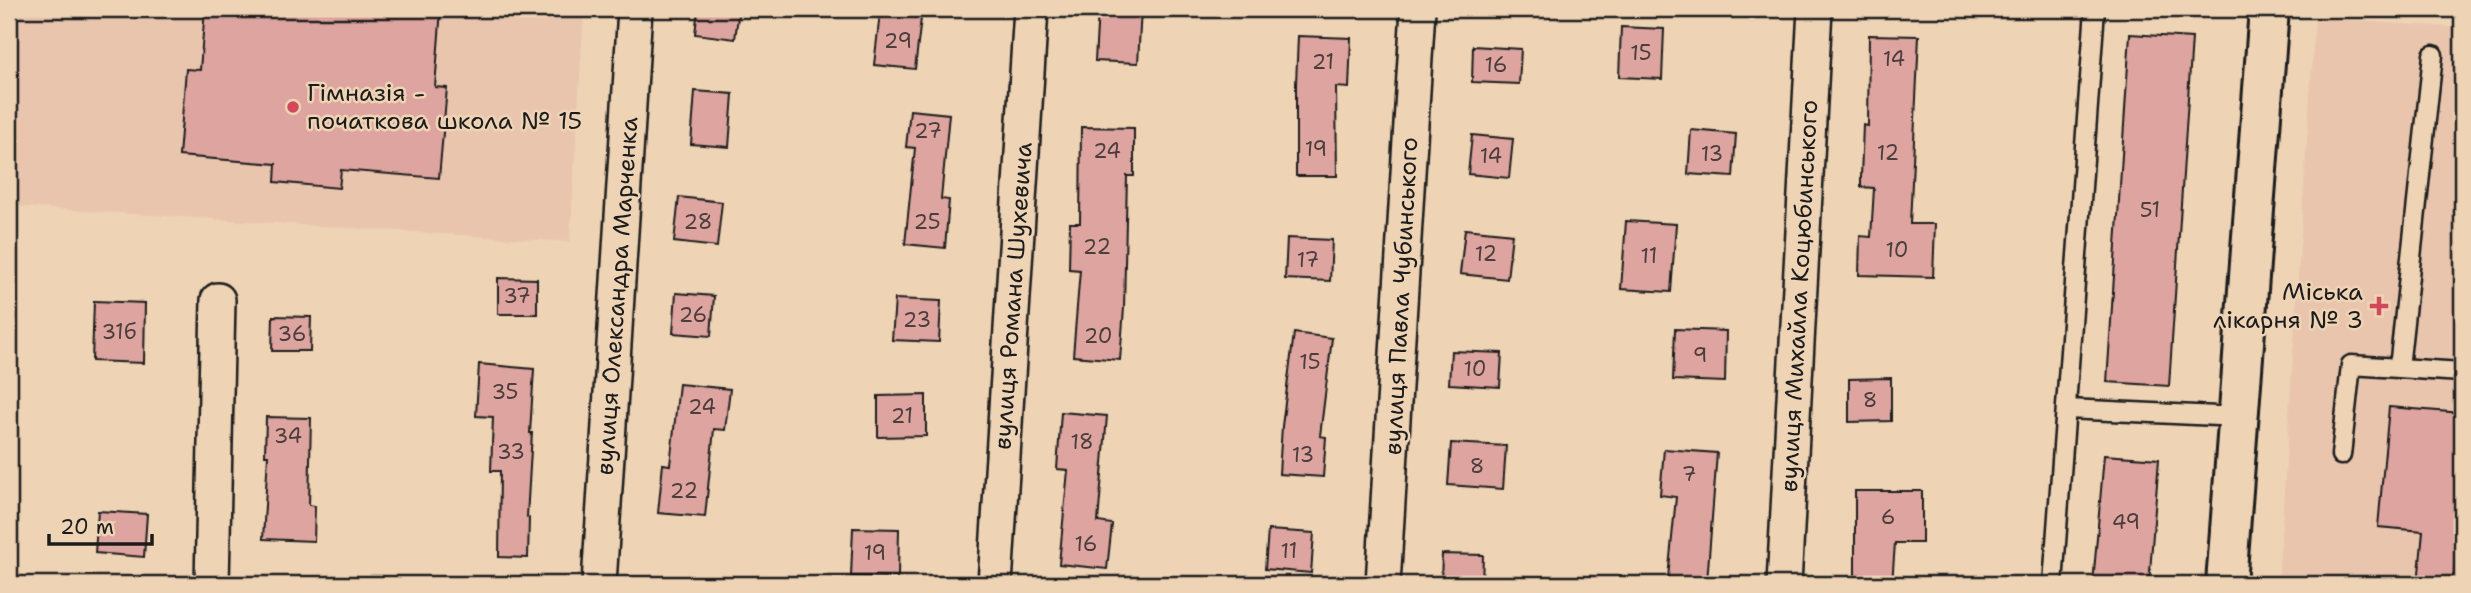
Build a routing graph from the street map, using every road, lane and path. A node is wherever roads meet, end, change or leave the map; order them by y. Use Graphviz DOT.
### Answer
graph roads {
  1 [pos="635,9"];
  2 [pos="1031,9"];
  3 [pos="1418,9"];
  4 [pos="1815,9"];
  5 [pos="2095,9"];
  6 [pos="2269,9"];
  7 [pos="2433,55"];
  8 [pos="218,300"];
  9 [pos="2399,368"];
  10 [pos="2462,372"];
  11 [pos="2067,409"];
  12 [pos="2239,418"];
  13 [pos="2341,455"];
  14 [pos="212,584"];
  15 [pos="599,584"];
  16 [pos="995,584"];
  17 [pos="1383,584"];
  18 [pos="1784,584"];
  19 [pos="2053,584"];
  20 [pos="2226,584"];
  1 -- 15 [label="street, вулиця Олександра Марченка"];
  2 -- 16 [label="street, вулиця Романа Шухевича"];
  3 -- 17 [label="street, вулиця Павла Чубинського"];
  4 -- 18 [label="street, вулиця Михайла Коцюбинського"];
  5 -- 11 [label="lane"];
  6 -- 12 [label="street"];
  7 -- 9 [label="lane"];
  8 -- 14 [label="street"];
  9 -- 10 [label="lane"];
  9 -- 13 [label="lane"];
  11 -- 12 [label="lane"];
  11 -- 19 [label="lane"];
  12 -- 20 [label="street"];
}
